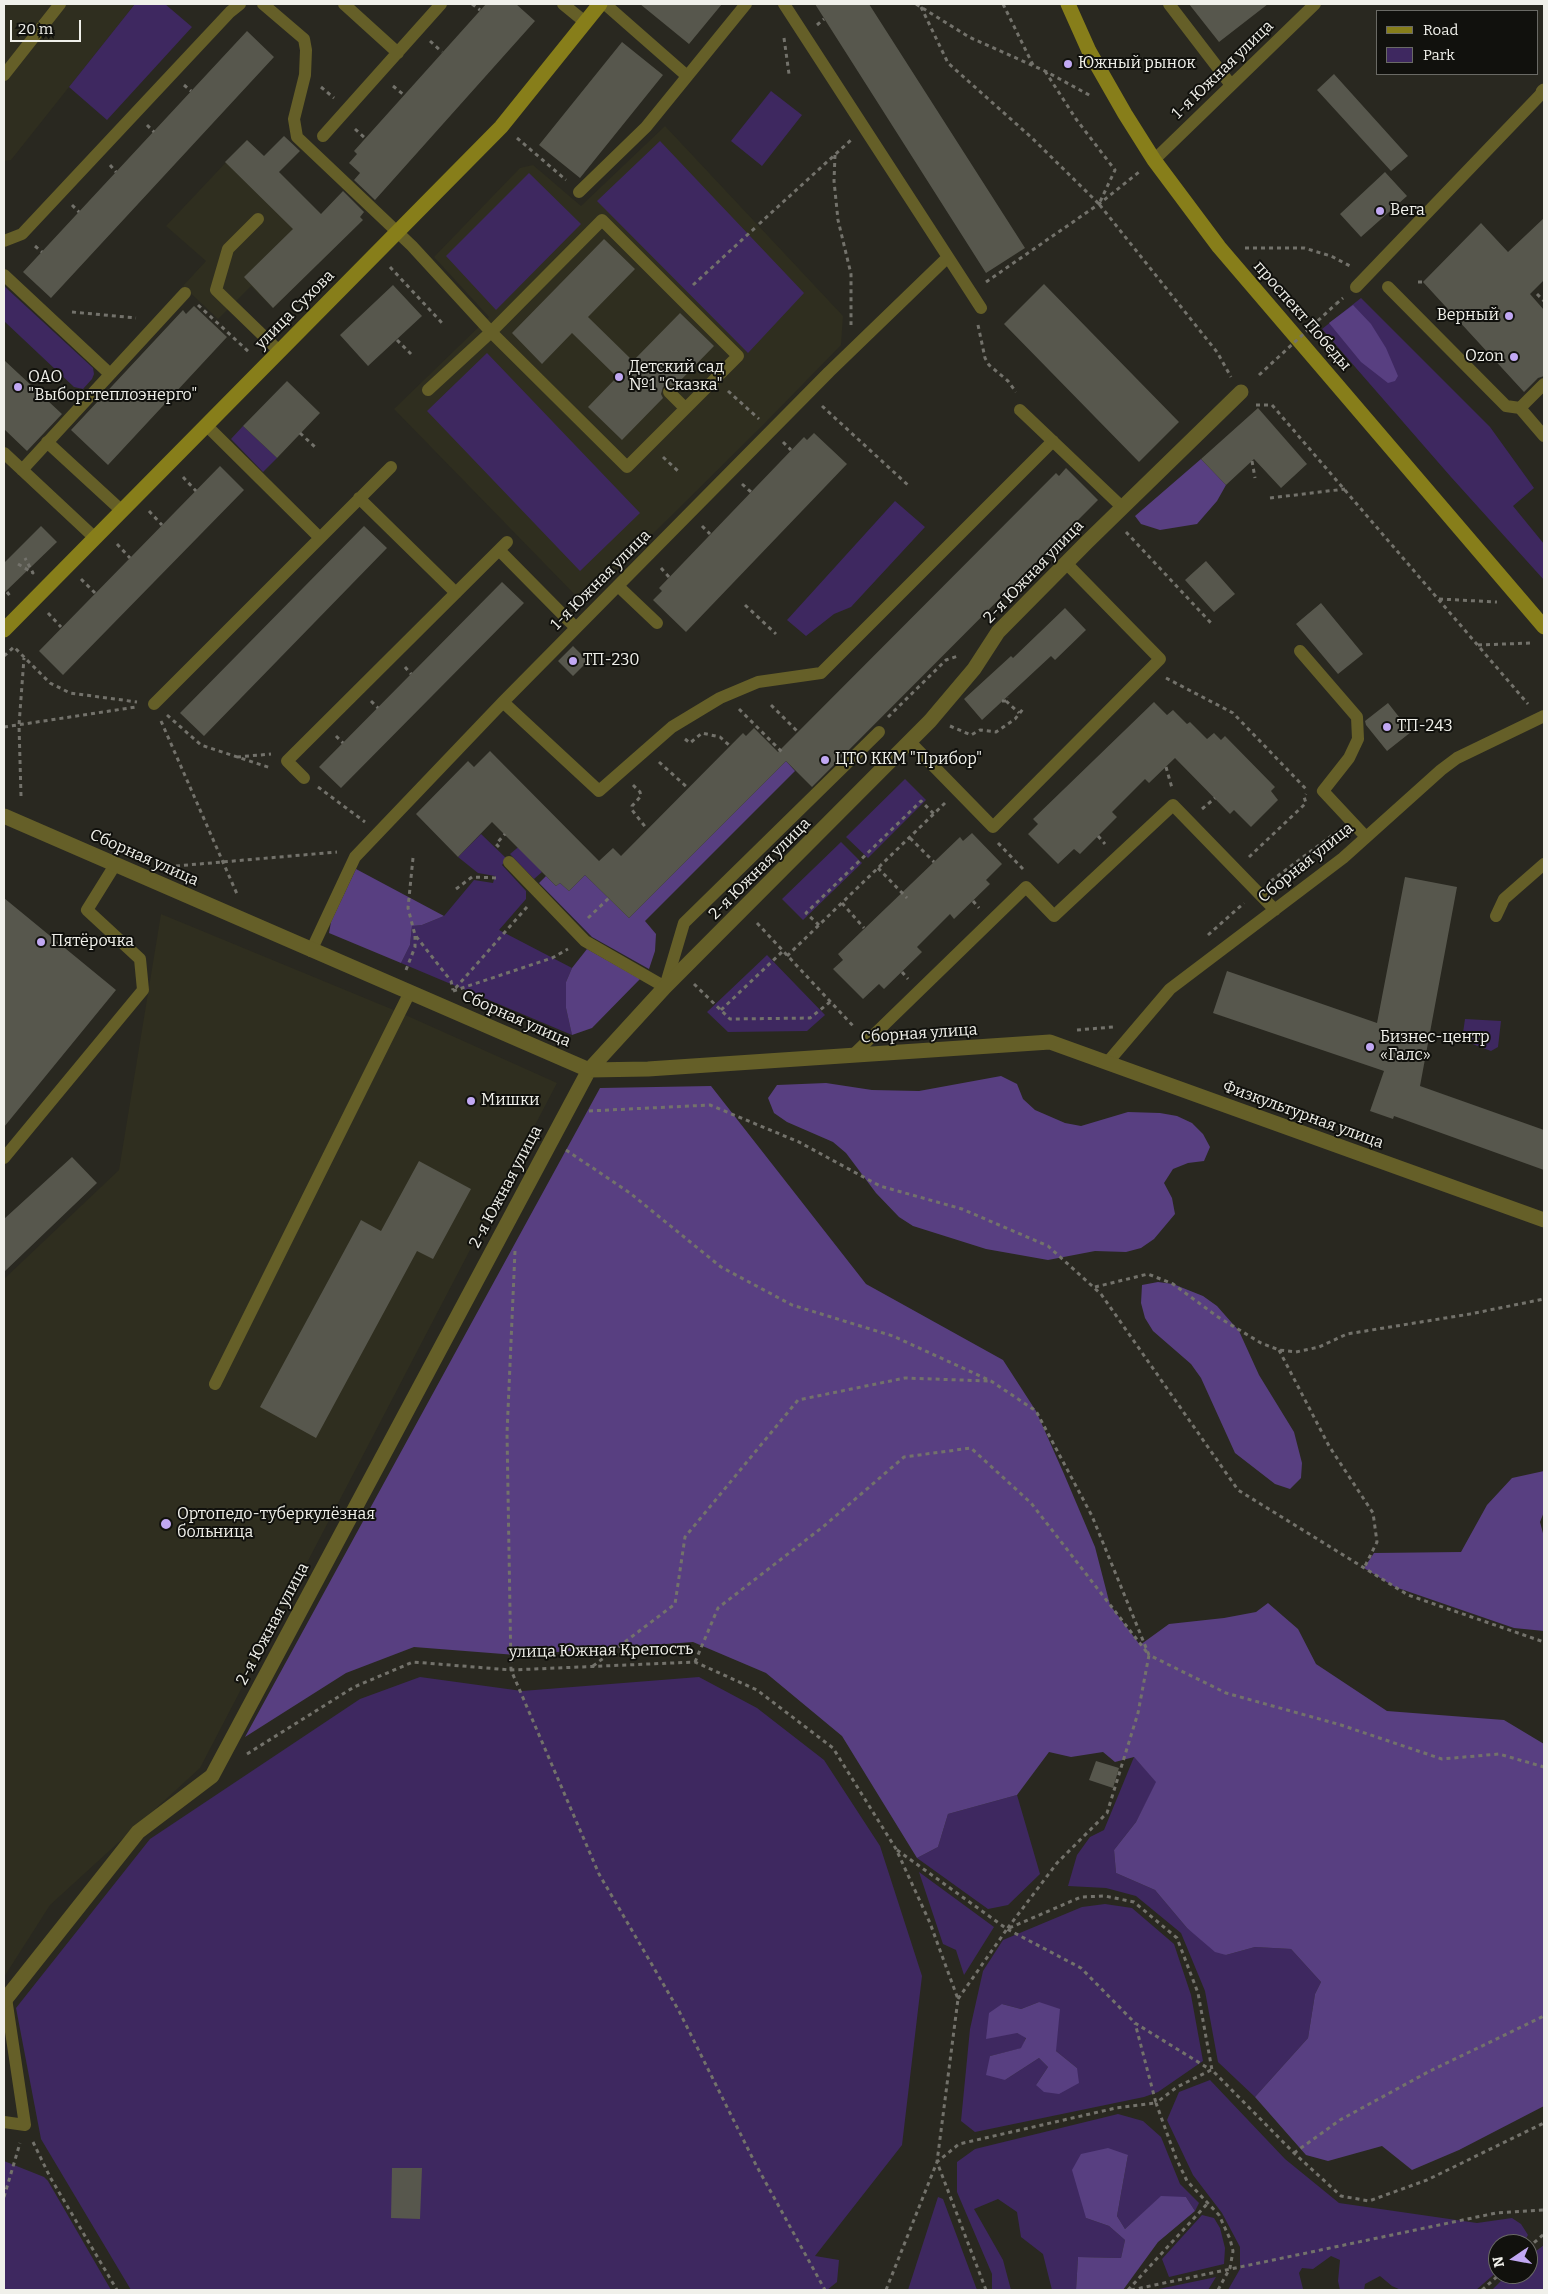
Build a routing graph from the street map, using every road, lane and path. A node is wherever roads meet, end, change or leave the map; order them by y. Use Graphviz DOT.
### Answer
graph roads {
  1 [pos="60,4"];
  2 [pos="240,4"];
  3 [pos="263,4"];
  4 [pos="344,4"];
  5 [pos="441,4"];
  6 [pos="472,4"];
  7 [pos="563,4"];
  8 [pos="600,4"];
  9 [pos="604,4"];
  10 [pos="746,4"];
  11 [pos="784,4"];
  12 [pos="916,4"];
  13 [pos="1003,4"];
  14 [pos="1068,4"];
  15 [pos="1169,4"];
  16 [pos="1315,4"];
  17 [pos="921,7"];
  18 [pos="1302,8"];
  19 [pos="480,10"];
  20 [pos="585,22"];
  21 [pos="398,53"];
  22 [pos="1033,66"];
  23 [pos="1045,71"];
  24 [pos="4,74"];
  25 [pos="305,75"];
  26 [pos="687,76"];
  27 [pos="1231,84"];
  28 [pos="1544,92"];
  29 [pos="1093,97"];
  30 [pos="341,103"];
  31 [pos="865,128"];
  32 [pos="323,136"];
  33 [pos="517,138"];
  34 [pos="835,155"];
  35 [pos="1154,160"];
  36 [pos="1135,174"];
  37 [pos="580,192"];
  38 [pos="1099,204"];
  39 [pos="258,219"];
  40 [pos="397,232"];
  41 [pos="4,241"];
  42 [pos="1219,247"];
  43 [pos="948,257"];
  44 [pos="390,267"];
  45 [pos="4,275"];
  46 [pos="1367,275"];
  47 [pos="1418,282"];
  48 [pos="1423,282"];
  49 [pos="1388,286"];
  50 [pos="1356,287"];
  51 [pos="971,292"];
  52 [pos="185,293"];
  53 [pos="1537,294"];
  54 [pos="679,297"];
  55 [pos="1544,301"];
  56 [pos="1336,304"];
  57 [pos="981,308"];
  58 [pos="40,309"];
  59 [pos="161,320"];
  60 [pos="442,324"];
  61 [pos="491,332"];
  62 [pos="980,335"];
  63 [pos="397,340"];
  64 [pos="279,351"];
  65 [pos="250,353"];
  66 [pos="411,354"];
  67 [pos="848,354"];
  68 [pos="110,374"];
  69 [pos="1259,375"];
  70 [pos="1544,384"];
  71 [pos="428,390"];
  72 [pos="669,392"];
  73 [pos="1241,392"];
  74 [pos="808,393"];
  75 [pos="1272,405"];
  76 [pos="685,408"];
  77 [pos="1520,408"];
  78 [pos="1020,410"];
  79 [pos="206,425"];
  80 [pos="300,434"];
  81 [pos="1544,436"];
  82 [pos="1053,441"];
  83 [pos="47,442"];
  84 [pos="316,448"];
  85 [pos="4,453"];
  86 [pos="1252,461"];
  87 [pos="391,467"];
  88 [pos="22,470"];
  89 [pos="183,477"];
  90 [pos="1255,478"];
  91 [pos="909,486"];
  92 [pos="1345,489"];
  93 [pos="196,491"];
  94 [pos="359,498"];
  95 [pos="1270,498"];
  96 [pos="122,511"];
  97 [pos="149,511"];
  98 [pos="1117,512"];
  99 [pos="162,525"];
  100 [pos="95,538"];
  101 [pos="320,538"];
  102 [pos="116,544"];
  103 [pos="25,558"];
  104 [pos="130,558"];
  105 [pos="1066,563"];
  106 [pos="18,564"];
  107 [pos="81,579"];
  108 [pos="618,586"];
  109 [pos="7,592"];
  110 [pos="95,593"];
  111 [pos="456,593"];
  112 [pos="10,596"];
  113 [pos="1439,599"];
  114 [pos="1525,604"];
  115 [pos="745,606"];
  116 [pos="48,613"];
  117 [pos="657,623"];
  118 [pos="1210,623"];
  119 [pos="61,627"];
  120 [pos="1544,627"];
  121 [pos="576,628"];
  122 [pos="4,630"];
  123 [pos="776,634"];
  124 [pos="1537,643"];
  125 [pos="1478,645"];
  126 [pos="1300,651"];
  127 [pos="24,658"];
  128 [pos="946,660"];
  129 [pos="1150,669"];
  130 [pos="1005,700"];
  131 [pos="503,702"];
  132 [pos="154,704"];
  133 [pos="734,704"];
  134 [pos="771,705"];
  135 [pos="1023,709"];
  136 [pos="1019,714"];
  137 [pos="1542,717"];
  138 [pos="930,721"];
  139 [pos="19,725"];
  140 [pos="4,727"];
  141 [pos="798,732"];
  142 [pos="879,732"];
  143 [pos="694,742"];
  144 [pos="910,742"];
  145 [pos="730,746"];
  146 [pos="297,752"];
  147 [pos="784,753"];
  148 [pos="236,757"];
  149 [pos="1166,766"];
  150 [pos="664,767"];
  151 [pos="304,778"];
  152 [pos="688,788"];
  153 [pos="1173,791"];
  154 [pos="21,796"];
  155 [pos="641,796"];
  156 [pos="1215,798"];
  157 [pos="946,802"];
  158 [pos="354,812"];
  159 [pos="934,814"];
  160 [pos="1196,815"];
  161 [pos="4,816"];
  162 [pos="1351,821"];
  163 [pos="647,829"];
  164 [pos="1366,837"];
  165 [pos="910,838"];
  166 [pos="994,839"];
  167 [pos="362,849"];
  168 [pos="413,858"];
  169 [pos="223,861"];
  170 [pos="509,862"];
  171 [pos="934,862"];
  172 [pos="1544,864"];
  173 [pos="115,865"];
  174 [pos="176,866"];
  175 [pos="878,868"];
  176 [pos="1236,869"];
  177 [pos="1027,874"];
  178 [pos="494,880"];
  179 [pos="456,888"];
  180 [pos="1257,891"];
  181 [pos="539,893"];
  182 [pos="237,894"];
  183 [pos="609,898"];
  184 [pos="907,898"];
  185 [pos="842,903"];
  186 [pos="744,909"];
  187 [pos="1275,910"];
  188 [pos="1496,916"];
  189 [pos="819,925"];
  190 [pos="864,928"];
  191 [pos="575,931"];
  192 [pos="415,935"];
  193 [pos="585,941"];
  194 [pos="1202,941"];
  195 [pos="311,950"];
  196 [pos="783,951"];
  197 [pos="787,956"];
  198 [pos="406,970"];
  199 [pos="665,987"];
  200 [pos="453,991"];
  201 [pos="410,992"];
  202 [pos="706,996"];
  203 [pos="830,1002"];
  204 [pos="721,1010"];
  205 [pos="1120,1026"];
  206 [pos="1072,1030"];
  207 [pos="862,1035"];
  208 [pos="1050,1042"];
  209 [pos="852,1056"];
  210 [pos="1107,1063"];
  211 [pos="589,1070"];
  212 [pos="566,1112"];
  213 [pos="551,1140"];
  214 [pos="4,1158"];
  215 [pos="1544,1220"];
  216 [pos="515,1244"];
  217 [pos="1094,1287"];
  218 [pos="1544,1299"];
  219 [pos="1279,1350"];
  220 [pos="991,1381"];
  221 [pos="215,1384"];
  222 [pos="1364,1568"];
  223 [pos="1544,1642"];
  224 [pos="1149,1655"];
  225 [pos="695,1662"];
  226 [pos="592,1666"];
  227 [pos="511,1670"];
  228 [pos="246,1755"];
  229 [pos="1544,1767"];
  230 [pos="896,1849"];
  231 [pos="1007,1929"];
  232 [pos="4,1999"];
  233 [pos="958,1999"];
  234 [pos="1544,2016"];
  235 [pos="1134,2023"];
  236 [pos="1212,2070"];
  237 [pos="1156,2103"];
  238 [pos="4,2122"];
  239 [pos="1544,2123"];
  240 [pos="24,2125"];
  241 [pos="1294,2153"];
  242 [pos="937,2162"];
  243 [pos="4,2198"];
  244 [pos="1208,2203"];
  245 [pos="1544,2210"];
  246 [pos="1230,2268"];
  247 [pos="117,2290"];
  248 [pos="825,2290"];
  249 [pos="886,2290"];
  250 [pos="986,2290"];
  251 [pos="1130,2290"];
  252 [pos="1218,2290"];
  1 -- 24 [label="lane"];
  2 -- 41 [label="lane"];
  3 -- 25 [label="lane"];
  4 -- 21 [label="lane"];
  5 -- 21 [label="lane"];
  6 -- 19 [label="path"];
  7 -- 20 [label="lane"];
  8 -- 20 [label="street, улица Сухова"];
  9 -- 26 [label="lane"];
  10 -- 26 [label="lane"];
  11 -- 31 [label="lane"];
  12 -- 17 [label="path"];
  13 -- 22 [label="path"];
  14 -- 35 [label="street, проспект Победы"];
  15 -- 27 [label="lane"];
  16 -- 18 [label="lane, 1-я Южная улица"];
  17 -- 22 [label="path"];
  17 -- 38 [label="path"];
  18 -- 27 [label="lane, 1-я Южная улица"];
  20 -- 40 [label="street, улица Сухова"];
  21 -- 32 [label="lane"];
  22 -- 23 [label="path"];
  23 -- 29 [label="path"];
  23 -- 38 [label="path"];
  25 -- 30 [label="path"];
  25 -- 40 [label="lane"];
  26 -- 37 [label="lane"];
  27 -- 35 [label="lane, 1-я Южная улица"];
  28 -- 46 [label="lane"];
  31 -- 34 [label="path"];
  31 -- 43 [label="lane"];
  33 -- 37 [label="path"];
  34 -- 54 [label="path"];
  34 -- 67 [label="path"];
  35 -- 42 [label="street, проспект Победы"];
  36 -- 38 [label="path"];
  38 -- 51 [label="path"];
  38 -- 73 [label="path"];
  39 -- 64 [label="lane"];
  40 -- 61 [label="lane"];
  40 -- 64 [label="street, улица Сухова"];
  42 -- 46 [label="path"];
  42 -- 114 [label="street, проспект Победы"];
  43 -- 51 [label="lane"];
  43 -- 67 [label="lane, 1-я Южная улица"];
  44 -- 60 [label="path"];
  45 -- 58 [label="lane"];
  46 -- 50 [label="lane"];
  47 -- 48 [label="path"];
  49 -- 77 [label="lane"];
  51 -- 57 [label="lane"];
  52 -- 59 [label="lane"];
  52 -- 65 [label="path"];
  53 -- 55 [label="path"];
  54 -- 61 [label="lane"];
  54 -- 76 [label="lane"];
  56 -- 69 [label="path, bridge"];
  58 -- 59 [label="path"];
  58 -- 68 [label="lane"];
  59 -- 68 [label="lane"];
  61 -- 71 [label="lane"];
  61 -- 76 [label="lane"];
  62 -- 78 [label="path"];
  63 -- 66 [label="path"];
  64 -- 79 [label="street, улица Сухова"];
  67 -- 74 [label="lane, 1-я Южная улица"];
  68 -- 83 [label="lane"];
  70 -- 77 [label="lane"];
  72 -- 76 [label="lane"];
  73 -- 98 [label="street, 2-я Южная улица"];
  74 -- 91 [label="path"];
  74 -- 108 [label="lane, 1-я Южная улица"];
  75 -- 92 [label="path"];
  77 -- 81 [label="lane"];
  78 -- 82 [label="lane"];
  79 -- 96 [label="street, улица Сухова"];
  79 -- 101 [label="lane"];
  80 -- 84 [label="path"];
  82 -- 98 [label="lane"];
  82 -- 131 [label="lane"];
  83 -- 88 [label="lane"];
  83 -- 96 [label="lane"];
  85 -- 88 [label="lane"];
  86 -- 90 [label="path"];
  87 -- 94 [label="lane"];
  88 -- 100 [label="lane"];
  89 -- 93 [label="path"];
  92 -- 95 [label="path"];
  92 -- 113 [label="path"];
  94 -- 101 [label="lane"];
  94 -- 111 [label="lane"];
  96 -- 100 [label="street, улица Сухова"];
  97 -- 99 [label="path"];
  98 -- 105 [label="street, 2-я Южная улица"];
  98 -- 118 [label="path"];
  100 -- 122 [label="street, улица Сухова"];
  101 -- 132 [label="lane"];
  102 -- 104 [label="path"];
  103 -- 106 [label="path"];
  105 -- 129 [label="lane"];
  105 -- 138 [label="street, 2-я Южная улица"];
  107 -- 110 [label="path"];
  108 -- 117 [label="lane"];
  108 -- 121 [label="lane, 1-я Южная улица"];
  109 -- 112 [label="path"];
  111 -- 121 [label="lane"];
  111 -- 146 [label="lane"];
  113 -- 114 [label="path"];
  113 -- 125 [label="path"];
  114 -- 120 [label="street, проспект Победы"];
  115 -- 123 [label="path"];
  116 -- 119 [label="path"];
  121 -- 131 [label="lane, 1-я Южная улица"];
  124 -- 125 [label="path"];
  125 -- 137 [label="path"];
  126 -- 162 [label="lane"];
  127 -- 139 [label="path"];
  128 -- 142 [label="path"];
  129 -- 144 [label="lane"];
  129 -- 176 [label="path"];
  130 -- 136 [label="path"];
  131 -- 167 [label="lane, 1-я Южная улица"];
  132 -- 139 [label="path"];
  132 -- 169 [label="path"];
  133 -- 147 [label="path"];
  134 -- 141 [label="path"];
  135 -- 136 [label="path"];
  136 -- 138 [label="path"];
  137 -- 164 [label="lane, Сборная улица"];
  138 -- 144 [label="street, 2-я Южная улица"];
  139 -- 140 [label="path"];
  139 -- 154 [label="path"];
  142 -- 199 [label="lane"];
  143 -- 145 [label="path"];
  144 -- 186 [label="street, 2-я Южная улица"];
  146 -- 148 [label="path"];
  146 -- 151 [label="lane"];
  149 -- 153 [label="path"];
  150 -- 152 [label="path"];
  151 -- 158 [label="path"];
  155 -- 163 [label="path"];
  156 -- 160 [label="path"];
  157 -- 159 [label="path"];
  159 -- 165 [label="path"];
  159 -- 189 [label="path"];
  161 -- 173 [label="street, Сборная улица"];
  162 -- 164 [label="lane"];
  162 -- 180 [label="path"];
  164 -- 187 [label="lane, Сборная улица"];
  165 -- 171 [label="path"];
  165 -- 175 [label="path"];
  166 -- 177 [label="path"];
  167 -- 169 [label="path"];
  167 -- 195 [label="lane, 1-я Южная улица"];
  168 -- 192 [label="path"];
  169 -- 174 [label="path"];
  169 -- 182 [label="path"];
  170 -- 181 [label="lane"];
  172 -- 188 [label="lane"];
  173 -- 195 [label="street, Сборная улица"];
  173 -- 214 [label="lane"];
  175 -- 184 [label="path"];
  175 -- 185 [label="path"];
  176 -- 180 [label="lane"];
  176 -- 209 [label="lane"];
  178 -- 179 [label="path"];
  180 -- 187 [label="lane"];
  180 -- 194 [label="path"];
  181 -- 191 [label="lane"];
  181 -- 200 [label="path"];
  183 -- 191 [label="path"];
  185 -- 189 [label="path"];
  185 -- 190 [label="path"];
  186 -- 196 [label="path"];
  186 -- 199 [label="street, 2-я Южная улица"];
  187 -- 210 [label="lane, Сборная улица"];
  189 -- 197 [label="path"];
  191 -- 193 [label="lane"];
  192 -- 198 [label="path"];
  192 -- 200 [label="path"];
  193 -- 199 [label="lane"];
  193 -- 200 [label="path"];
  195 -- 201 [label="street, Сборная улица"];
  196 -- 197 [label="path"];
  196 -- 204 [label="path"];
  197 -- 203 [label="path"];
  199 -- 211 [label="street, 2-я Южная улица"];
  201 -- 211 [label="street, Сборная улица"];
  201 -- 221 [label="lane"];
  202 -- 204 [label="path"];
  203 -- 204 [label="path"];
  203 -- 207 [label="path"];
  205 -- 206 [label="path"];
  208 -- 209 [label="street, Сборная улица"];
  208 -- 210 [label="street, Физкультурная улица"];
  209 -- 211 [label="street, Сборная улица"];
  210 -- 215 [label="street, Физкультурная улица"];
  211 -- 212 [label="street, 2-я Южная улица"];
  212 -- 213 [label="street, 2-я Южная улица"];
  212 -- 217 [label="path"];
  213 -- 220 [label="path"];
  213 -- 232 [label="street, 2-я Южная улица"];
  216 -- 227 [label="path"];
  217 -- 219 [label="path"];
  217 -- 223 [label="path"];
  218 -- 219 [label="path"];
  219 -- 222 [label="path"];
  220 -- 224 [label="path"];
  220 -- 226 [label="path"];
  224 -- 225 [label="path"];
  224 -- 229 [label="path"];
  224 -- 231 [label="path"];
  225 -- 226 [label="path, улица Южная Крепость"];
  225 -- 230 [label="path, улица Южная Крепость"];
  226 -- 227 [label="path, улица Южная Крепость"];
  227 -- 228 [label="path, улица Южная Крепость"];
  227 -- 248 [label="path"];
  230 -- 231 [label="path"];
  230 -- 233 [label="path, улица Южная Крепость"];
  231 -- 233 [label="path"];
  231 -- 235 [label="path"];
  231 -- 236 [label="path"];
  232 -- 240 [label="lane"];
  233 -- 242 [label="path, улица Южная Крепость"];
  234 -- 241 [label="path"];
  235 -- 236 [label="path"];
  235 -- 237 [label="path"];
  236 -- 237 [label="path"];
  236 -- 241 [label="path"];
  237 -- 242 [label="path"];
  237 -- 244 [label="path"];
  238 -- 240 [label="lane"];
  239 -- 241 [label="path"];
  240 -- 243 [label="path"];
  240 -- 247 [label="path"];
  242 -- 249 [label="path, улица Южная Крепость"];
  242 -- 250 [label="path"];
  244 -- 246 [label="path"];
  244 -- 251 [label="path"];
  245 -- 246 [label="path"];
  246 -- 251 [label="path"];
  246 -- 252 [label="path"];
}
